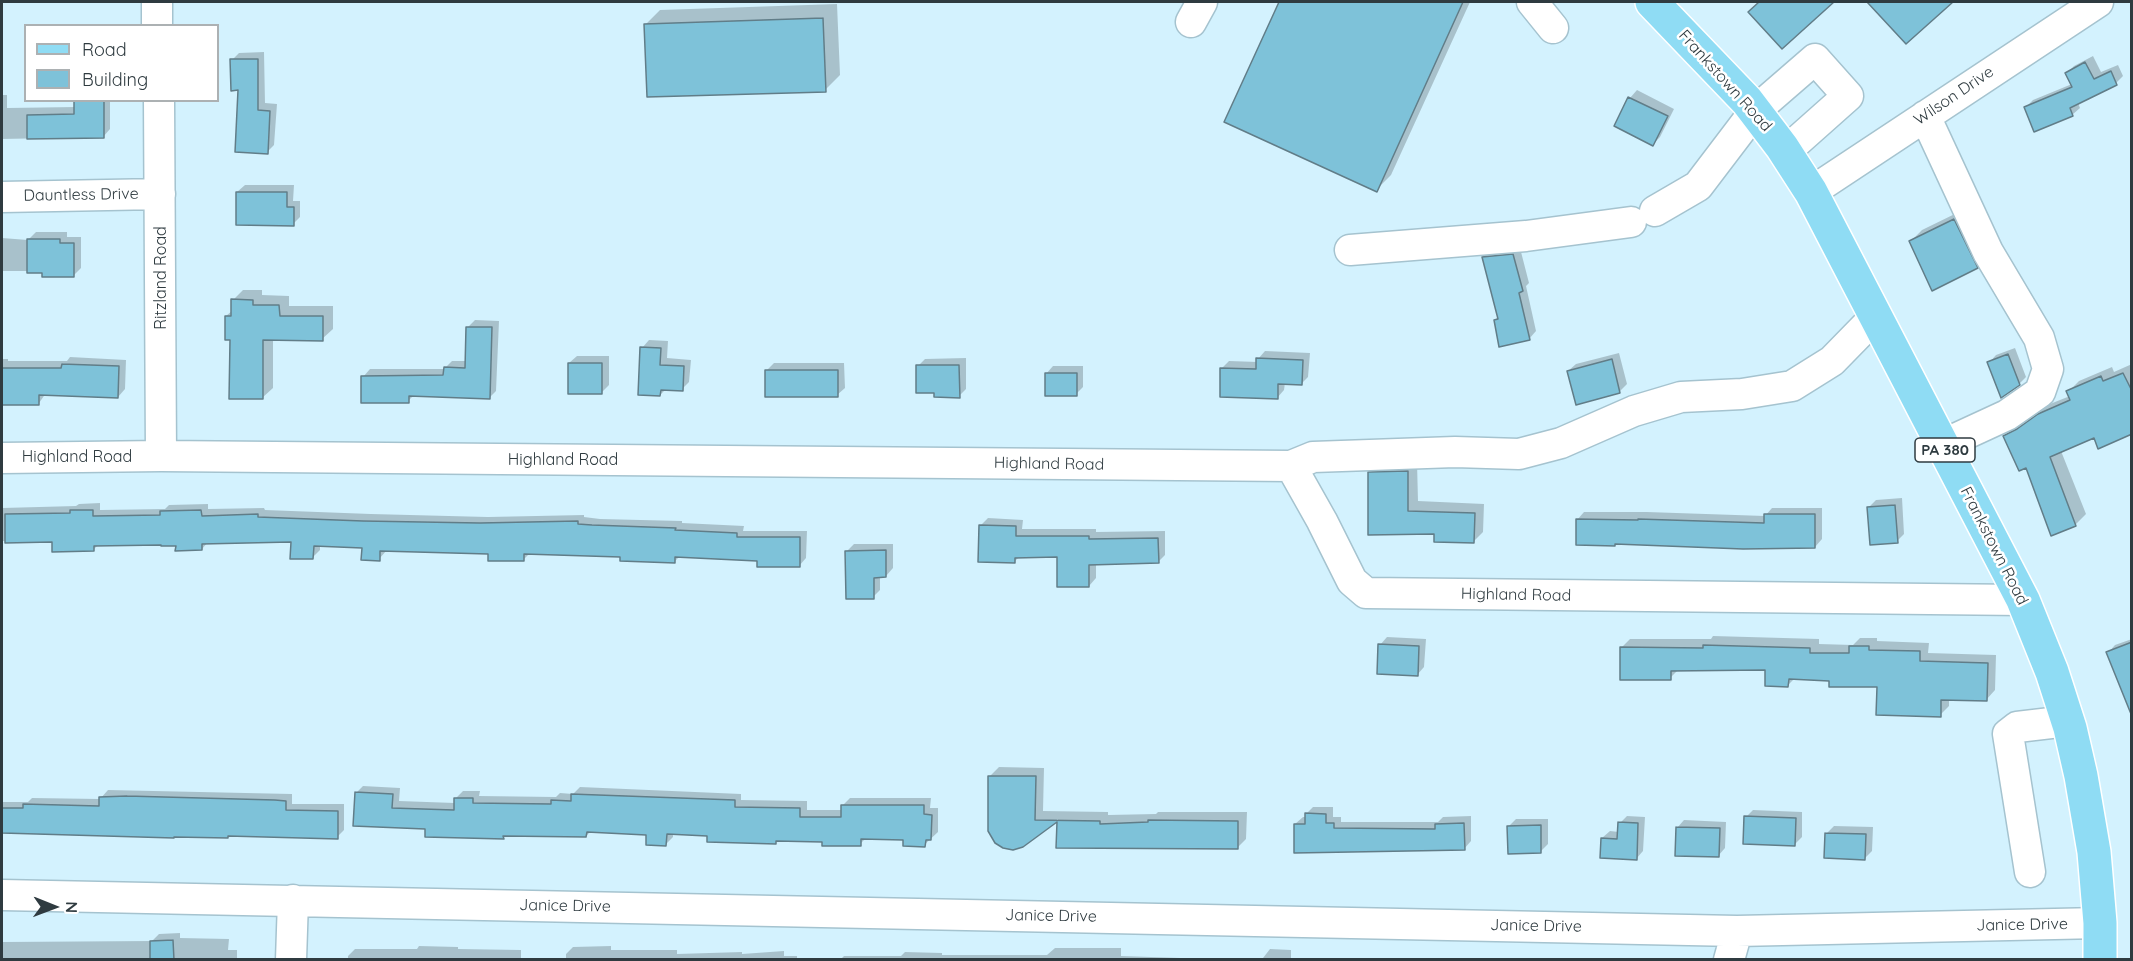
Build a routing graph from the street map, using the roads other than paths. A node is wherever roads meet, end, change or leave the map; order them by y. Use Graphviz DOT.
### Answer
graph roads {
  1 [pos="157,2"];
  2 [pos="1532,2"];
  3 [pos="1652,2"];
  4 [pos="2098,2"];
  5 [pos="157,24"];
  6 [pos="1553,28"];
  7 [pos="159,102"];
  8 [pos="1755,111"];
  9 [pos="1925,116"];
  10 [pos="1785,152"];
  11 [pos="1811,192"];
  12 [pos="160,194"];
  13 [pos="2,197"];
  14 [pos="1350,250"];
  15 [pos="1875,316"];
  16 [pos="1942,445"];
  17 [pos="162,456"];
  18 [pos="2,458"];
  19 [pos="1291,466"];
  20 [pos="2024,600"];
  21 [pos="2068,721"];
  22 [pos="2030,872"];
  23 [pos="2,895"];
  24 [pos="293,900"];
  25 [pos="2100,923"];
  26 [pos="1737,931"];
  27 [pos="291,960"];
  28 [pos="1729,960"];
  29 [pos="2100,960"];
  1 -- 5 [label="street"];
  2 -- 6 [label="street"];
  3 -- 8 [label="main road, Frankstown Road / PA 380"];
  4 -- 9 [label="street, Wilson Drive"];
  7 -- 12 [label="street, Ritzland Road"];
  8 -- 10 [label="main road, Frankstown Road / PA 380"];
  8 -- 10 [label="street"];
  8 -- 14 [label="street"];
  9 -- 11 [label="street, Wilson Drive"];
  9 -- 16 [label="street"];
  10 -- 11 [label="main road, Frankstown Road / PA 380"];
  11 -- 15 [label="main road, Frankstown Road / PA 380"];
  12 -- 13 [label="street, Dauntless Drive"];
  12 -- 17 [label="street, Ritzland Road"];
  15 -- 16 [label="main road, Frankstown Road / PA 380"];
  15 -- 19 [label="street"];
  16 -- 20 [label="main road, Frankstown Road / PA 380"];
  17 -- 18 [label="street, Highland Road"];
  17 -- 19 [label="street, Highland Road"];
  19 -- 20 [label="street, Highland Road"];
  20 -- 21 [label="main road, Frankstown Road / PA 380"];
  21 -- 22 [label="street"];
  21 -- 25 [label="main road, Frankstown Road / PA 380"];
  23 -- 24 [label="street, Janice Drive"];
  24 -- 26 [label="street, Janice Drive"];
  24 -- 27 [label="street"];
  25 -- 26 [label="street, Janice Drive"];
  25 -- 29 [label="main road, Frankstown Road / PA 380"];
  26 -- 28 [label="street"];
}
